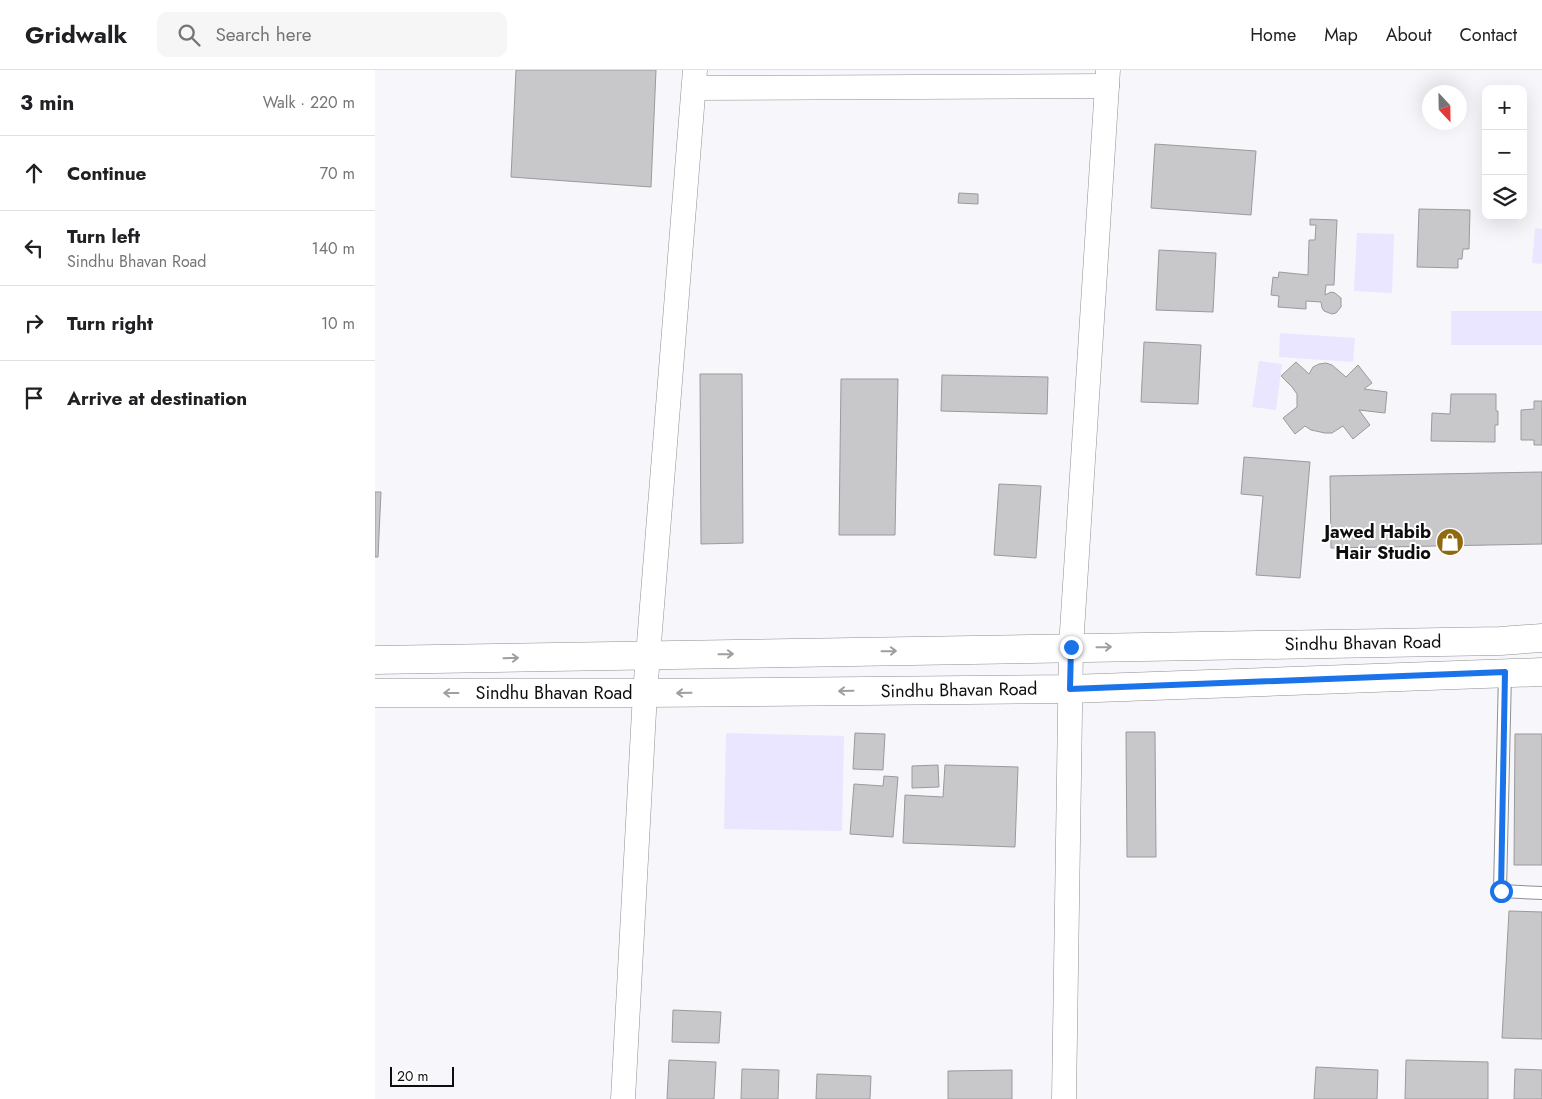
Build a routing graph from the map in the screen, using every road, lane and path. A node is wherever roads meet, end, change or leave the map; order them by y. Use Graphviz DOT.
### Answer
graph roads {
  1 [pos="1107,78"];
  2 [pos="695,79"];
  3 [pos="1542,638"];
  4 [pos="1071,647"];
  5 [pos="648,656"];
  6 [pos="375,660"];
  7 [pos="1505,672"];
  8 [pos="1542,672"];
  9 [pos="1070,689"];
  10 [pos="375,693"];
  11 [pos="645,693"];
  12 [pos="1542,893"];
  13 [pos="623,1099"];
  14 [pos="1065,1099"];
  1 -- 2 [label="street"];
  1 -- 4 [label="street"];
  2 -- 5 [label="street"];
  4 -- 3 [label="main road, Sindhu Bhavan Road, one-way"];
  5 -- 4 [label="main road, Sindhu Bhavan Road, one-way"];
  4 -- 9 [label="street"];
  6 -- 5 [label="main road, Sindhu Bhavan Road, one-way"];
  5 -- 11 [label="street"];
  7 -- 8 [label="main road, Sindhu Bhavan Road"];
  7 -- 9 [label="main road, Sindhu Bhavan Road"];
  7 -- 12 [label="lane"];
  9 -- 11 [label="main road, Sindhu Bhavan Road, one-way"];
  9 -- 14 [label="street"];
  11 -- 10 [label="main road, Sindhu Bhavan Road, one-way"];
  11 -- 13 [label="street"];
}
